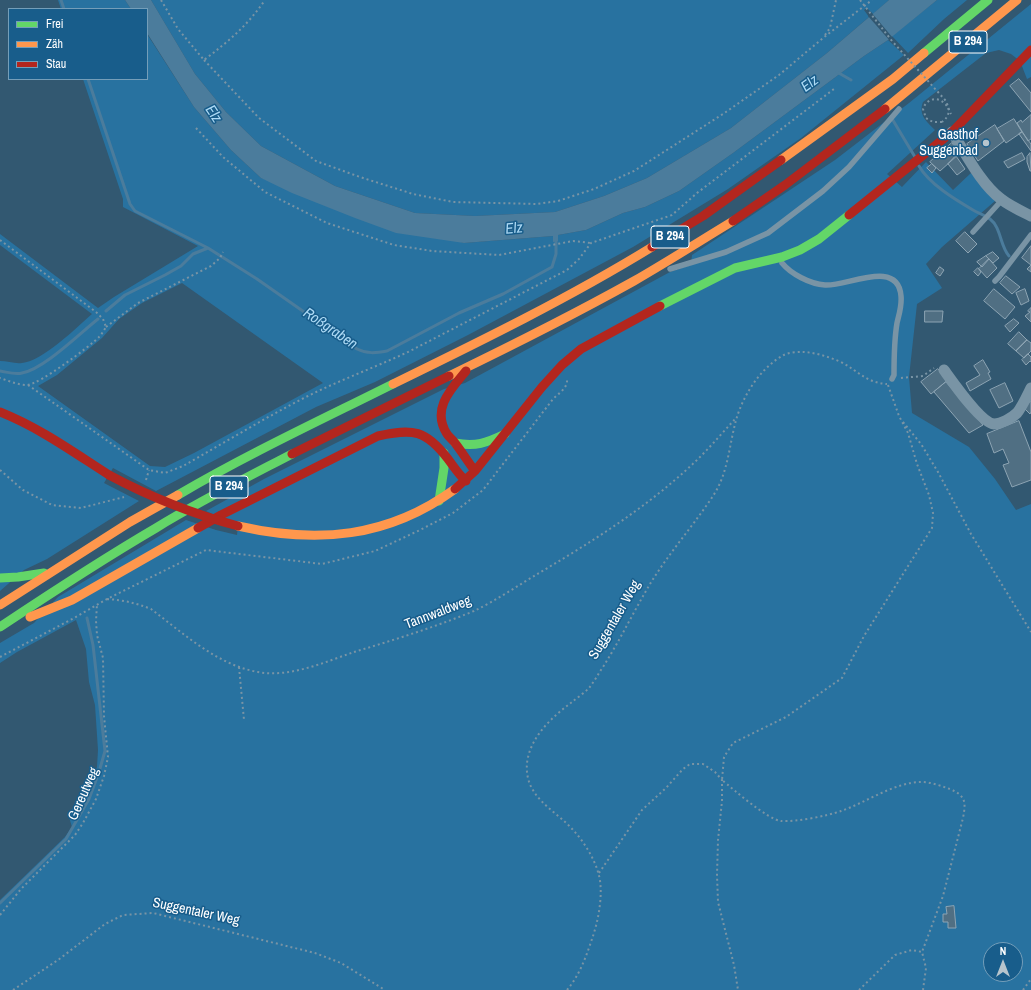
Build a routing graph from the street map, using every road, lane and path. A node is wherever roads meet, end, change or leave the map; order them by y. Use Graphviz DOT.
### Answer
graph roads {
  1 [pos="162,0"];
  2 [pos="265,0"];
  3 [pos="836,0"];
  4 [pos="860,0"];
  5 [pos="872,0"];
  6 [pos="988,0"];
  7 [pos="1017,0"];
  8 [pos="823,38"];
  9 [pos="1031,50"];
  10 [pos="204,60"];
  11 [pos="918,82"];
  12 [pos="834,89"];
  13 [pos="196,128"];
  14 [pos="954,130"];
  15 [pos="1002,200"];
  16 [pos="1031,216"];
  17 [pos="973,232"];
  18 [pos="1031,235"];
  19 [pos="0,240"];
  20 [pos="591,243"];
  21 [pos="222,253"];
  22 [pos="782,263"];
  23 [pos="667,270"];
  24 [pos="661,272"];
  25 [pos="634,280"];
  26 [pos="995,281"];
  27 [pos="106,327"];
  28 [pos="468,368"];
  29 [pos="944,370"];
  30 [pos="0,378"];
  31 [pos="890,382"];
  32 [pos="28,385"];
  33 [pos="1031,388"];
  34 [pos="0,412"];
  35 [pos="899,416"];
  36 [pos="737,417"];
  37 [pos="505,434"];
  38 [pos="455,443"];
  39 [pos="444,453"];
  40 [pos="0,470"];
  41 [pos="149,470"];
  42 [pos="475,471"];
  43 [pos="466,481"];
  44 [pos="145,482"];
  45 [pos="129,493"];
  46 [pos="438,501"];
  47 [pos="50,572"];
  48 [pos="0,578"];
  49 [pos="97,604"];
  50 [pos="0,605"];
  51 [pos="0,628"];
  52 [pos="1031,632"];
  53 [pos="0,657"];
  54 [pos="238,667"];
  55 [pos="244,720"];
  56 [pos="722,780"];
  57 [pos="598,873"];
  58 [pos="0,914"];
  59 [pos="922,952"];
  60 [pos="1031,979"];
  61 [pos="13,990"];
  62 [pos="385,990"];
  63 [pos="567,990"];
  64 [pos="738,990"];
  65 [pos="859,990"];
  66 [pos="923,990"];
  67 [pos="1023,990"];
  1 -- 10 [label="path"];
  2 -- 10 [label="path"];
  3 -- 8 [label="path"];
  4 -- 14 [label="path, bridge"];
  5 -- 8 [label="path"];
  6 -- 47 [label="main road, B 294"];
  7 -- 11 [label="main road, B 294"];
  8 -- 10 [label="path"];
  9 -- 14 [label="main road"];
  11 -- 23 [label="lane"];
  11 -- 25 [label="main road, B 294"];
  12 -- 20 [label="path"];
  13 -- 20 [label="path"];
  14 -- 15 [label="street"];
  14 -- 37 [label="main road"];
  15 -- 16 [label="street"];
  15 -- 17 [label="lane"];
  18 -- 26 [label="lane"];
  19 -- 27 [label="path"];
  20 -- 41 [label="path"];
  21 -- 27 [label="path"];
  22 -- 31 [label="lane"];
  24 -- 25 [label="lane"];
  25 -- 28 [label="main road, B 294"];
  27 -- 32 [label="path"];
  28 -- 38 [label="main road, B 294"];
  28 -- 51 [label="main road, B 294"];
  29 -- 31 [label="path, Suggentaler Weg"];
  29 -- 33 [label="street"];
  30 -- 32 [label="path"];
  31 -- 35 [label="path"];
  31 -- 36 [label="path, Suggentaler Weg"];
  32 -- 41 [label="path"];
  34 -- 46 [label="main road, bridge"];
  35 -- 52 [label="path"];
  35 -- 56 [label="path"];
  36 -- 54 [label="path, Tannwaldweg"];
  36 -- 57 [label="path, Suggentaler Weg"];
  37 -- 38 [label="main road"];
  37 -- 42 [label="main road"];
  38 -- 42 [label="main road, B 294"];
  39 -- 43 [label="main road"];
  39 -- 46 [label="main road"];
  39 -- 51 [label="main road"];
  40 -- 45 [label="path"];
  41 -- 44 [label="path"];
  42 -- 43 [label="main road"];
  43 -- 46 [label="main road"];
  47 -- 48 [label="main road"];
  47 -- 50 [label="main road, B 294"];
  49 -- 53 [label="path"];
  49 -- 54 [label="path, Tannwaldweg"];
  49 -- 58 [label="path, Gereutweg"];
  54 -- 55 [label="path"];
  56 -- 57 [label="path"];
  56 -- 59 [label="path"];
  56 -- 64 [label="path"];
  57 -- 63 [label="path, Suggentaler Weg"];
  59 -- 65 [label="path"];
  59 -- 66 [label="path"];
  60 -- 67 [label="path"];
  61 -- 62 [label="path, Suggentaler Weg"];
}
